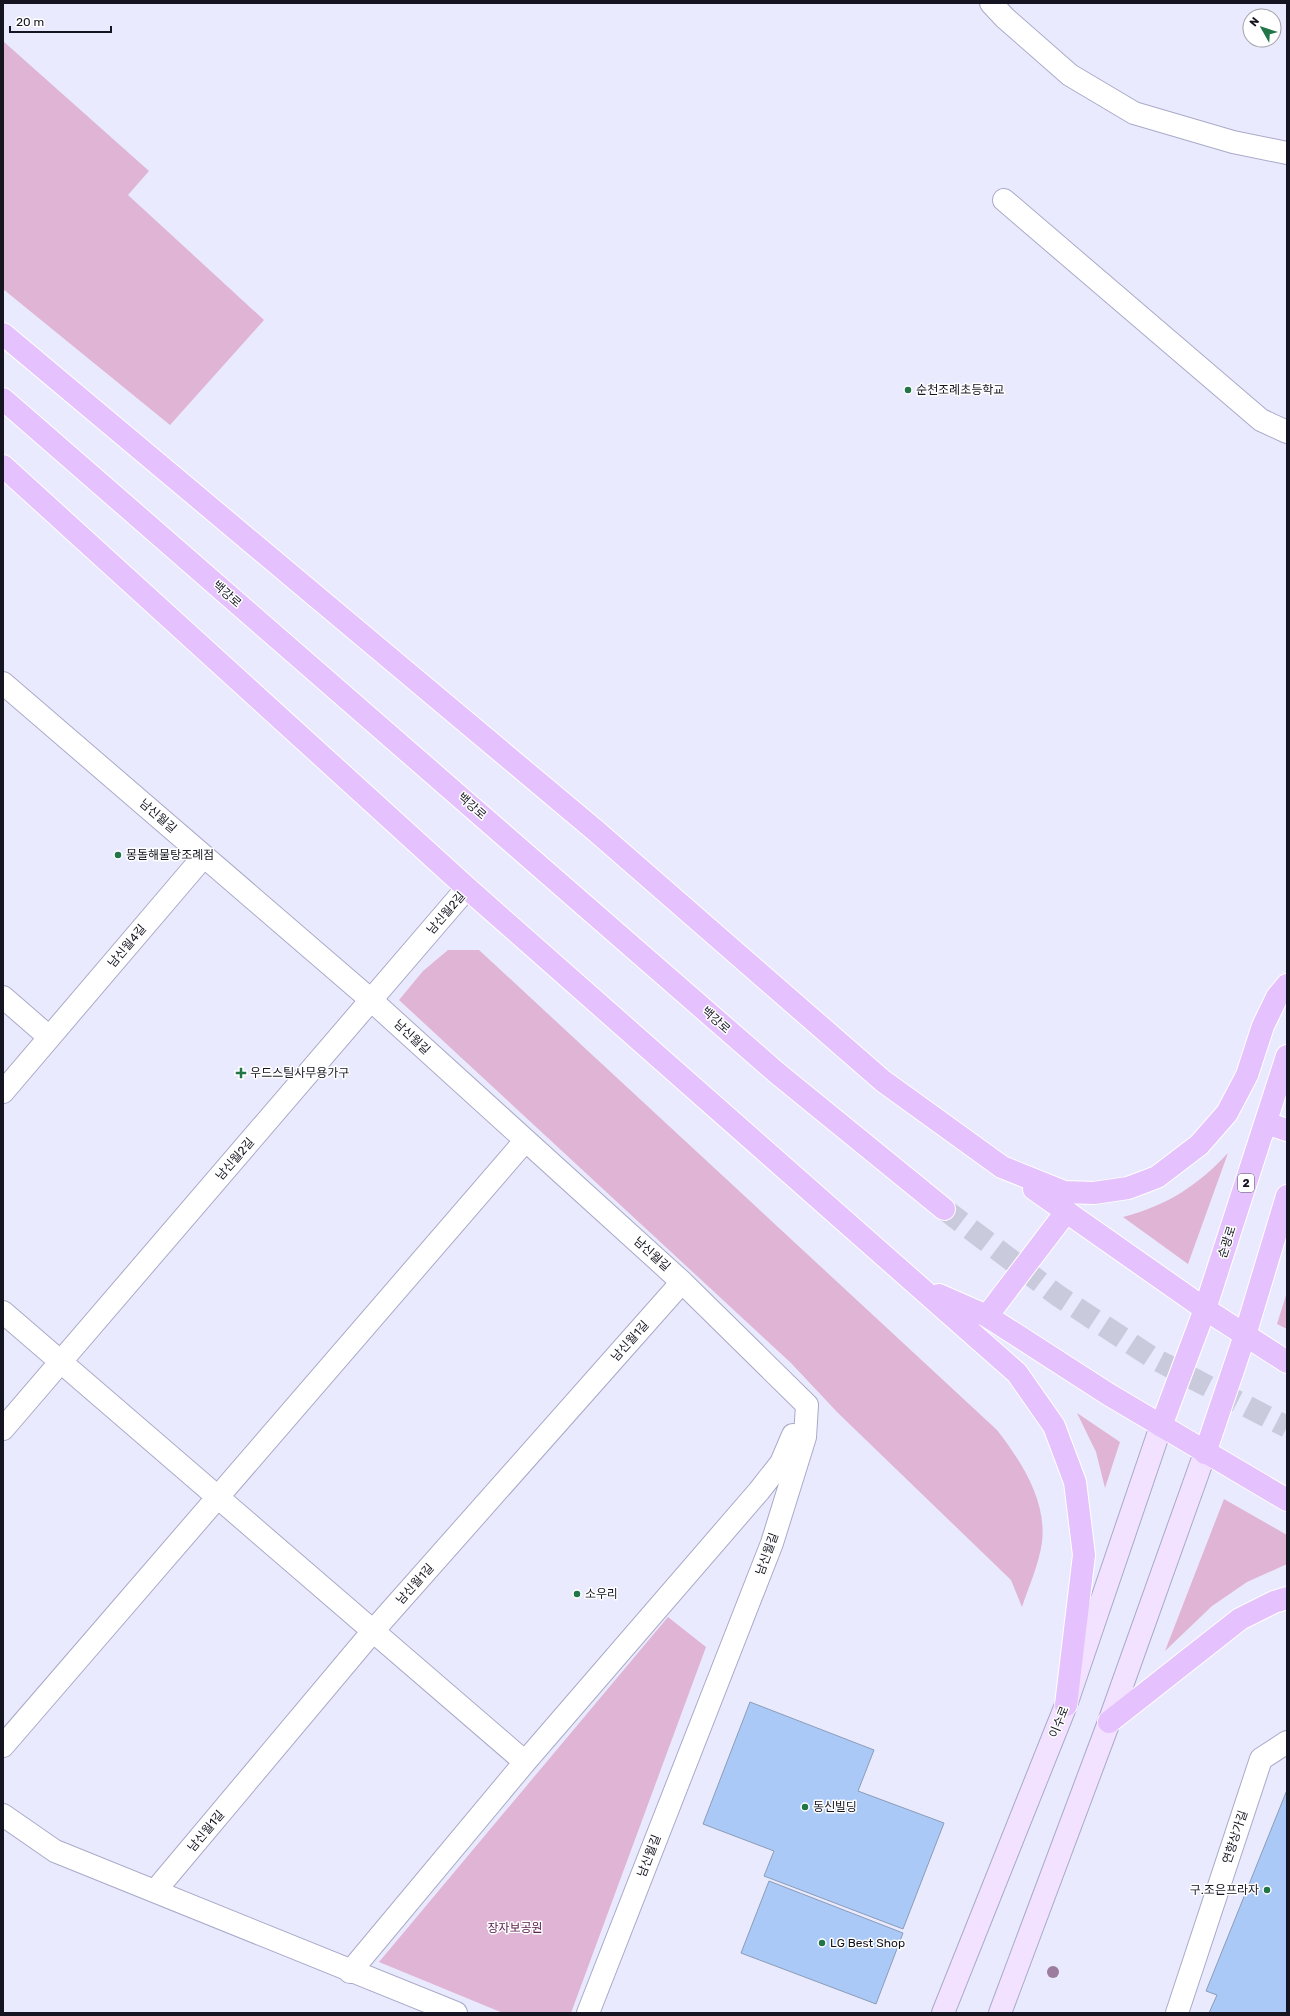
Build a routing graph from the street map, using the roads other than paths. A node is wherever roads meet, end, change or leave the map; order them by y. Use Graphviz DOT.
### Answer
graph roads {
  1 [pos="991,3"];
  2 [pos="1287,153"];
  3 [pos="1004,200"];
  4 [pos="3,334"];
  5 [pos="3,399"];
  6 [pos="1287,432"];
  7 [pos="3,466"];
  8 [pos="3,683"];
  9 [pos="204,856"];
  10 [pos="467,888"];
  11 [pos="1287,985"];
  12 [pos="3,997"];
  13 [pos="371,1000"];
  14 [pos="49,1037"];
  15 [pos="1287,1056"];
  16 [pos="3,1092"];
  17 [pos="1266,1123"];
  18 [pos="1287,1130"];
  19 [pos="526,1142"];
  20 [pos="1002,1167"];
  21 [pos="1287,1196"];
  22 [pos="944,1209"];
  23 [pos="1066,1212"];
  24 [pos="682,1282"];
  25 [pos="919,1286"];
  26 [pos="1205,1309"];
  27 [pos="3,1312"];
  28 [pos="987,1316"];
  29 [pos="1245,1335"];
  30 [pos="62,1361"];
  31 [pos="1287,1362"];
  32 [pos="807,1405"];
  33 [pos="1161,1426"];
  34 [pos="3,1429"];
  35 [pos="1205,1452"];
  36 [pos="219,1497"];
  37 [pos="1287,1500"];
  38 [pos="1287,1598"];
  39 [pos="374,1630"];
  40 [pos="1066,1705"];
  41 [pos="1109,1722"];
  42 [pos="1287,1742"];
  43 [pos="3,1746"];
  44 [pos="526,1762"];
  45 [pos="3,1815"];
  46 [pos="155,1891"];
  47 [pos="350,1972"];
  48 [pos="456,2013"];
  49 [pos="588,2013"];
  50 [pos="943,2013"];
  51 [pos="1000,2013"];
  52 [pos="1177,2013"];
  1 -- 2 [label="street"];
  3 -- 6 [label="street"];
  4 -- 20 [label="main road"];
  5 -- 22 [label="main road, 백강로"];
  7 -- 10 [label="main road"];
  8 -- 9 [label="street, 남신월길"];
  9 -- 13 [label="street, 남신월길"];
  9 -- 14 [label="street, 남신월4길"];
  10 -- 13 [label="street, 남신월2길"];
  10 -- 25 [label="main road"];
  11 -- 20 [label="main road"];
  12 -- 14 [label="street"];
  13 -- 19 [label="street, 남신월길"];
  13 -- 30 [label="street, 남신월2길"];
  14 -- 16 [label="street, 남신월4길"];
  15 -- 17 [label="main road, 순광로 / 2"];
  17 -- 18 [label="main road"];
  17 -- 26 [label="main road, 순광로 / 2"];
  19 -- 24 [label="street, 남신월길"];
  19 -- 36 [label="street"];
  20 -- 23 [label="main road"];
  21 -- 29 [label="main road"];
  23 -- 26 [label="main road"];
  23 -- 28 [label="main road"];
  24 -- 32 [label="street, 남신월길"];
  24 -- 39 [label="street, 남신월1길"];
  25 -- 28 [label="main road"];
  25 -- 40 [label="main road"];
  26 -- 29 [label="main road"];
  26 -- 33 [label="main road, 순광로 / 2"];
  27 -- 30 [label="street"];
  28 -- 33 [label="main road"];
  29 -- 31 [label="main road"];
  29 -- 35 [label="main road"];
  30 -- 34 [label="street, 남신월2길"];
  30 -- 36 [label="street"];
  32 -- 44 [label="street"];
  32 -- 49 [label="street, 남신월길"];
  33 -- 35 [label="main road"];
  33 -- 40 [label="main road, 이수로"];
  35 -- 37 [label="main road"];
  35 -- 41 [label="main road"];
  36 -- 39 [label="street"];
  36 -- 43 [label="street"];
  38 -- 41 [label="main road"];
  39 -- 44 [label="street"];
  39 -- 46 [label="street, 남신월1길"];
  40 -- 50 [label="main road, 이수로"];
  41 -- 51 [label="main road"];
  42 -- 52 [label="street, 연향상가길"];
  44 -- 47 [label="street"];
  45 -- 46 [label="street"];
  46 -- 47 [label="street"];
  47 -- 48 [label="street"];
}
